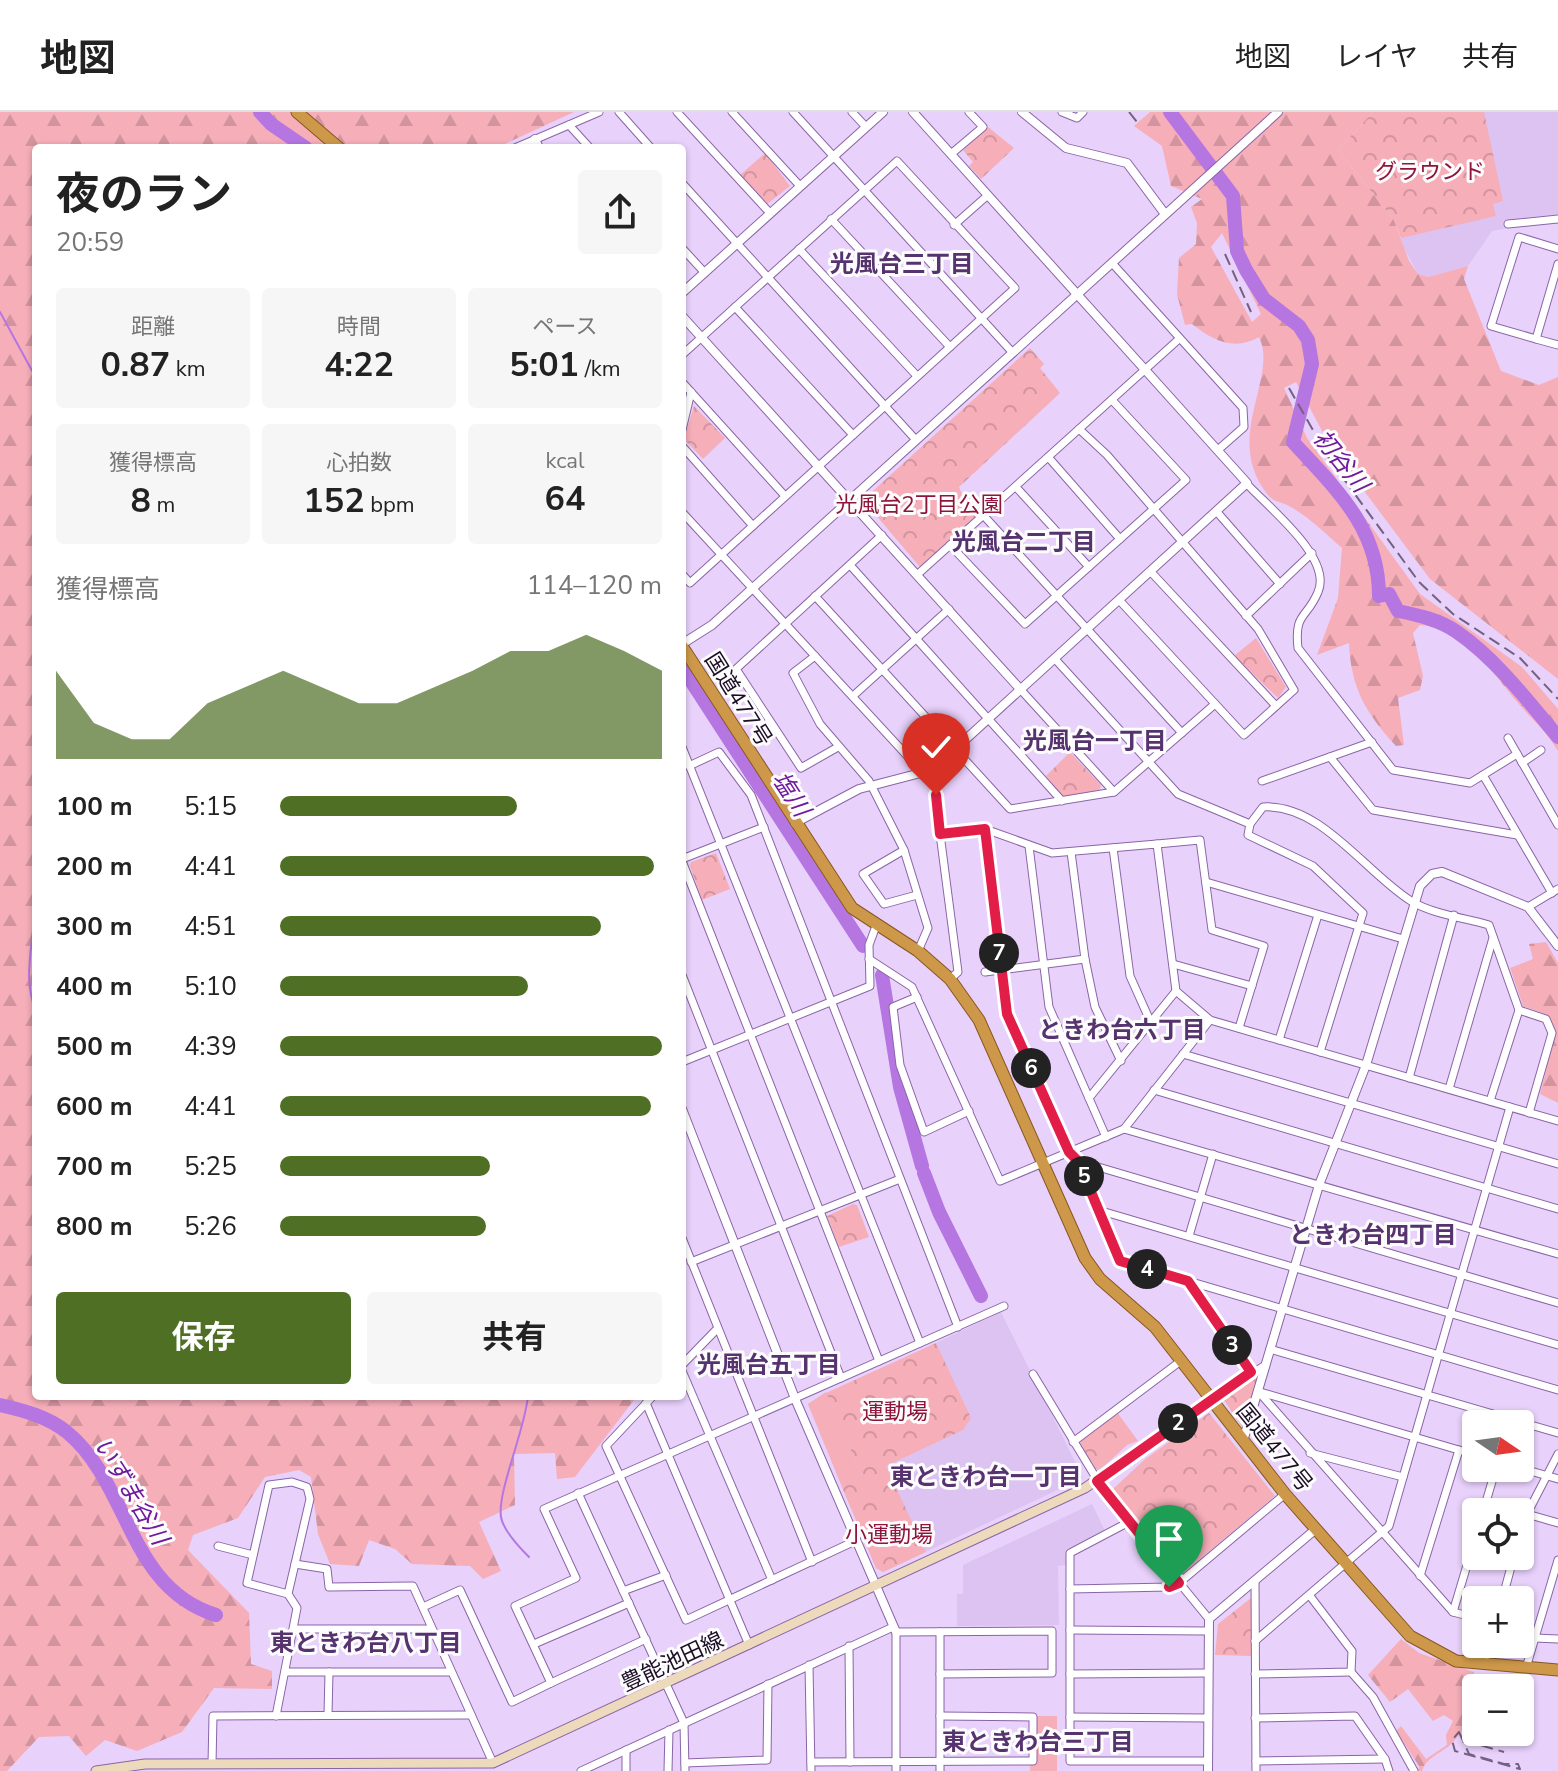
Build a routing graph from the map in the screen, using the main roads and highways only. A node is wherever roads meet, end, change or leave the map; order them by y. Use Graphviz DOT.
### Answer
graph roads {
  1 [pos="297,112"];
  2 [pos="334,144"];
  3 [pos="686,651"];
  4 [pos="1212,1399"];
  5 [pos="1558,1670"];
  6 [pos="494,1767"];
  7 [pos="187,1768"];
  8 [pos="96,1771"];
  1 -- 2 [label="highway"];
  3 -- 4 [label="highway, 国道477号"];
  4 -- 5 [label="highway, 国道477号"];
  4 -- 6 [label="main road, 豊能池田線"];
  6 -- 7 [label="main road, 豊能池田線"];
  7 -- 8 [label="main road, 豊能池田線"];
}
